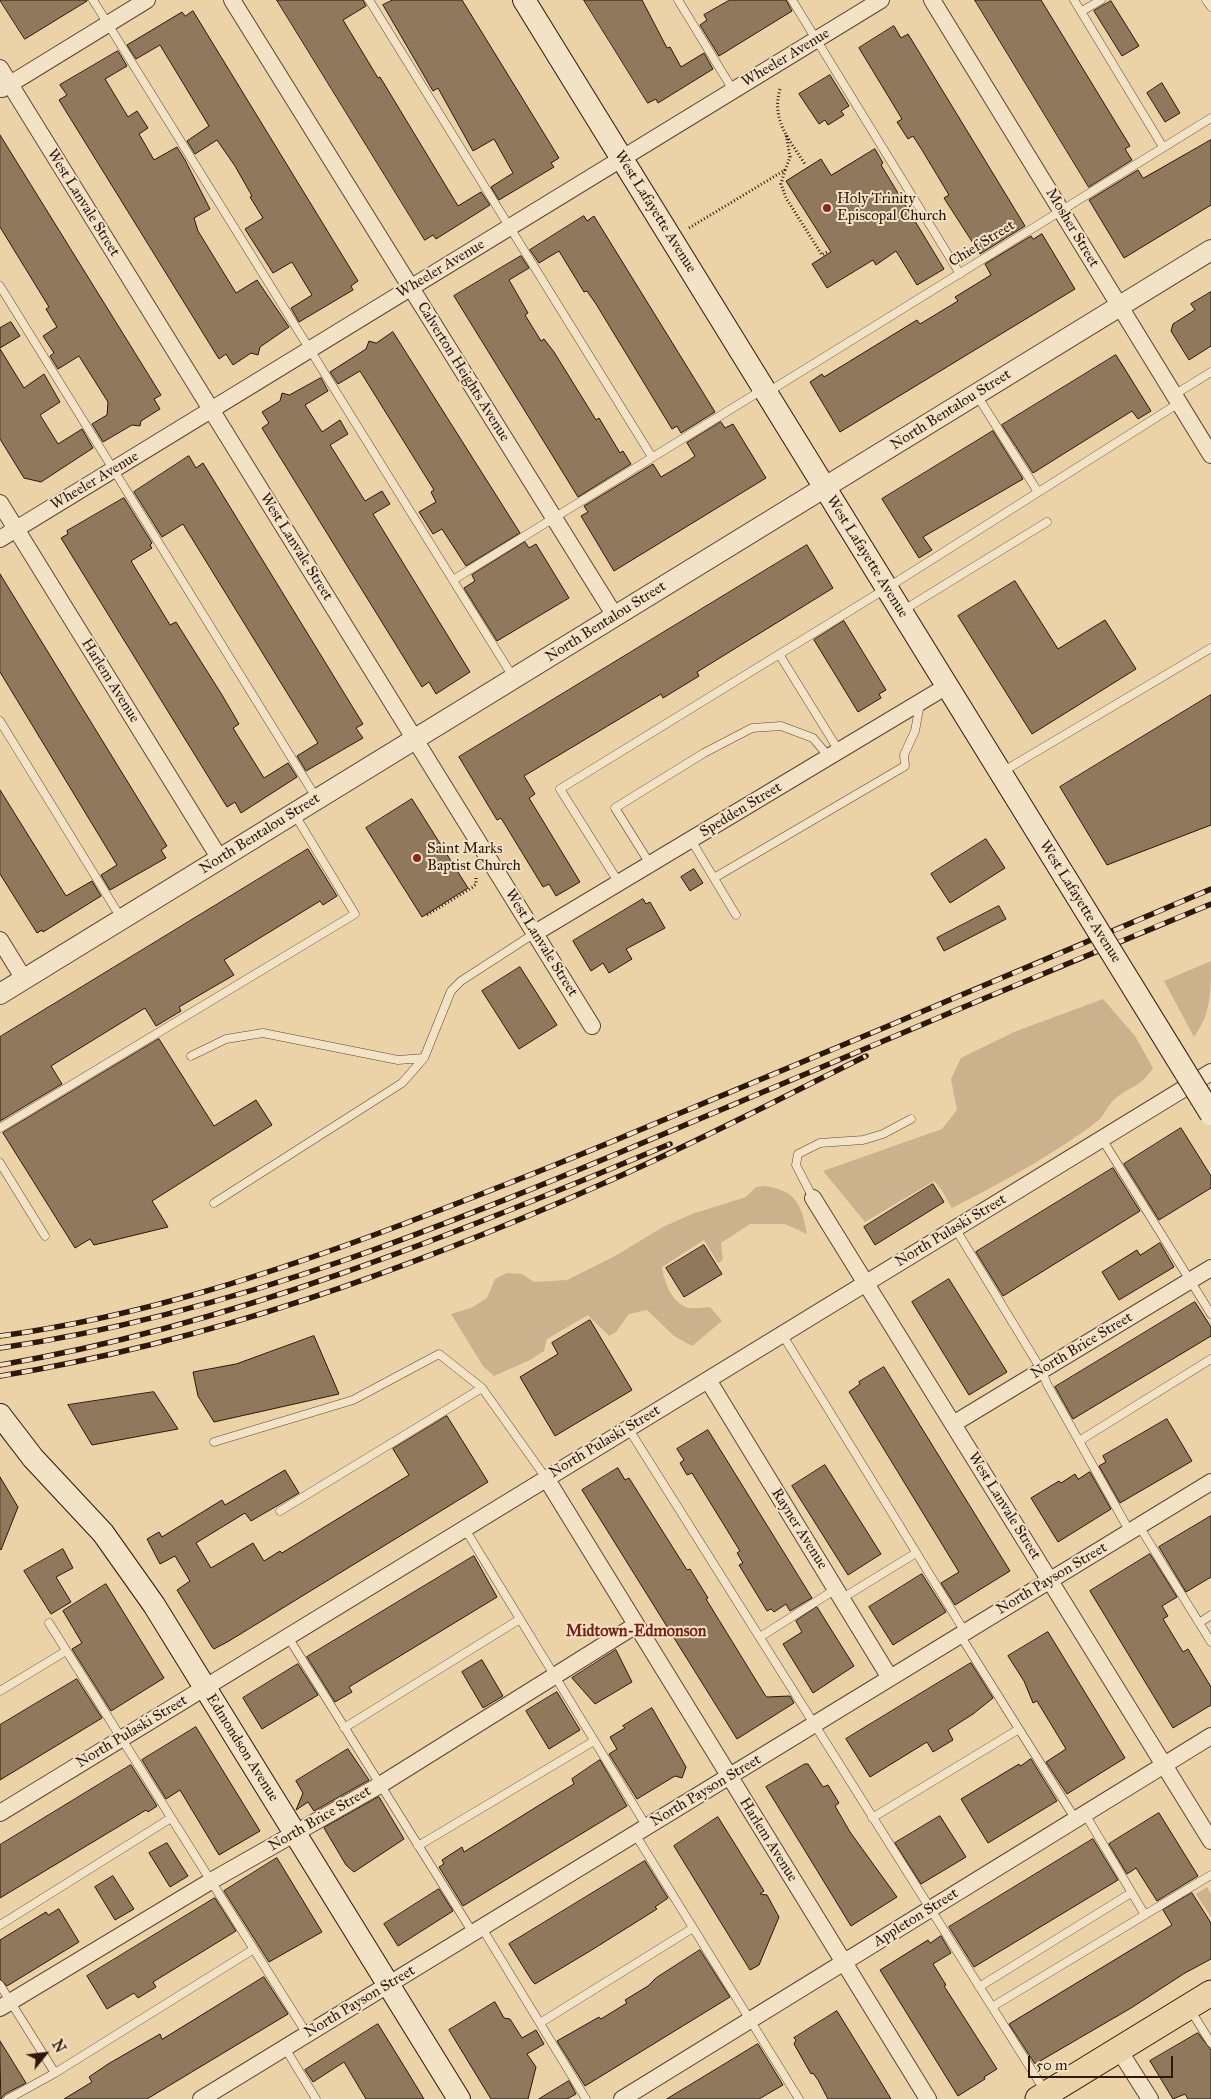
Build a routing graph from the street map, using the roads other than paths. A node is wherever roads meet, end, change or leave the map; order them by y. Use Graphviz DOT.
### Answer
graph roads {
  1 [pos="93,0"];
  2 [pos="147,0"];
  3 [pos="232,0"];
  4 [pos="369,0"];
  5 [pos="524,0"];
  6 [pos="678,0"];
  7 [pos="792,0"];
  8 [pos="881,0"];
  9 [pos="932,0"];
  10 [pos="1074,0"];
  11 [pos="1101,0"];
  12 [pos="1206,0"];
  13 [pos="1211,7"];
  14 [pos="1082,12"];
  15 [pos="108,24"];
  16 [pos="816,40"];
  17 [pos="0,68"];
  18 [pos="5,87"];
  19 [pos="733,90"];
  20 [pos="1211,118"];
  21 [pos="1164,147"];
  22 [pos="621,159"];
  23 [pos="1062,211"];
  24 [pos="510,227"];
  25 [pos="1211,250"];
  26 [pos="960,274"];
  27 [pos="0,286"];
  28 [pos="411,288"];
  29 [pos="1120,306"];
  30 [pos="310,350"];
  31 [pos="1211,372"];
  32 [pos="765,391"];
  33 [pos="976,394"];
  34 [pos="1176,399"];
  35 [pos="211,410"];
  36 [pos="1211,456"];
  37 [pos="652,457"];
  38 [pos="114,469"];
  39 [pos="824,488"];
  40 [pos="1038,492"];
  41 [pos="0,503"];
  42 [pos="554,518"];
  43 [pos="1047,522"];
  44 [pos="16,529"];
  45 [pos="0,539"];
  46 [pos="453,580"];
  47 [pos="887,588"];
  48 [pos="901,611"];
  49 [pos="615,616"];
  50 [pos="1211,648"];
  51 [pos="779,654"];
  52 [pos="514,678"];
  53 [pos="947,686"];
  54 [pos="920,702"];
  55 [pos="0,721"];
  56 [pos="415,739"];
  57 [pos="834,754"];
  58 [pos="1000,772"];
  59 [pos="317,799"];
  60 [pos="294,813"];
  61 [pos="691,840"];
  62 [pos="220,859"];
  63 [pos="650,864"];
  64 [pos="714,878"];
  65 [pos="620,882"];
  66 [pos="736,915"];
  67 [pos="122,919"];
  68 [pos="535,934"];
  69 [pos="0,940"];
  70 [pos="24,979"];
  71 [pos="0,994"];
  72 [pos="592,1026"];
  73 [pos="191,1056"];
  74 [pos="424,1058"];
  75 [pos="1211,1072"];
  76 [pos="1192,1084"];
  77 [pos="1211,1115"];
  78 [pos="911,1119"];
  79 [pos="0,1128"];
  80 [pos="1102,1139"];
  81 [pos="0,1163"];
  82 [pos="813,1198"];
  83 [pos="214,1203"];
  84 [pos="954,1228"];
  85 [pos="45,1236"];
  86 [pos="1211,1268"];
  87 [pos="1190,1280"];
  88 [pos="866,1282"];
  89 [pos="1211,1314"];
  90 [pos="782,1334"];
  91 [pos="1211,1359"];
  92 [pos="1042,1371"];
  93 [pos="708,1380"];
  94 [pos="482,1388"];
  95 [pos="0,1415"];
  96 [pos="953,1424"];
  97 [pos="628,1428"];
  98 [pos="1079,1441"];
  99 [pos="214,1442"];
  100 [pos="546,1478"];
  101 [pos="1211,1482"];
  102 [pos="280,1511"];
  103 [pos="465,1529"];
  104 [pos="1134,1529"];
  105 [pos="916,1552"];
  106 [pos="1050,1581"];
  107 [pos="839,1594"];
  108 [pos="1211,1615"];
  109 [pos="520,1619"];
  110 [pos="49,1623"];
  111 [pos="1199,1623"];
  112 [pos="636,1625"];
  113 [pos="963,1634"];
  114 [pos="288,1637"];
  115 [pos="760,1637"];
  116 [pos="1211,1642"];
  117 [pos="66,1651"];
  118 [pos="554,1674"];
  119 [pos="890,1678"];
  120 [pos="205,1688"];
  121 [pos="0,1691"];
  122 [pos="814,1724"];
  123 [pos="344,1728"];
  124 [pos="1019,1729"];
  125 [pos="1211,1736"];
  126 [pos="122,1739"];
  127 [pos="594,1740"];
  128 [pos="1164,1765"];
  129 [pos="729,1776"];
  130 [pos="380,1785"];
  131 [pos="0,1812"];
  132 [pos="1080,1817"];
  133 [pos="171,1818"];
  134 [pos="872,1818"];
  135 [pos="641,1830"];
  136 [pos="295,1834"];
  137 [pos="1211,1841"];
  138 [pos="418,1846"];
  139 [pos="1211,1875"];
  140 [pos="211,1881"];
  141 [pos="1132,1893"];
  142 [pos="930,1909"];
  143 [pos="1144,1915"];
  144 [pos="0,1925"];
  145 [pos="693,1928"];
  146 [pos="477,1930"];
  147 [pos="254,1950"];
  148 [pos="844,1962"];
  149 [pos="0,1985"];
  150 [pos="388,1985"];
  151 [pos="979,1987"];
  152 [pos="1211,1993"];
  153 [pos="5,2005"];
  154 [pos="992,2007"];
  155 [pos="1189,2007"];
  156 [pos="750,2020"];
  157 [pos="540,2023"];
  158 [pos="307,2034"];
  159 [pos="1211,2043"];
  160 [pos="285,2048"];
  161 [pos="1119,2050"];
  162 [pos="55,2073"];
  163 [pos="1045,2097"];
  164 [pos="204,2098"];
  165 [pos="8,2099"];
  166 [pos="316,2099"];
  167 [pos="459,2099"];
  168 [pos="586,2099"];
  169 [pos="622,2099"];
  170 [pos="799,2099"];
  171 [pos="928,2099"];
  172 [pos="1150,2099"];
  1 -- 15 [label="lane"];
  2 -- 15 [label="street"];
  3 -- 28 [label="street, Calverton Heights Avenue"];
  4 -- 24 [label="lane"];
  5 -- 22 [label="main road, West Lafayette Avenue"];
  6 -- 19 [label="lane"];
  7 -- 16 [label="lane"];
  8 -- 16 [label="street, Wheeler Avenue"];
  9 -- 23 [label="street, Mosher Street"];
  10 -- 14 [label="lane"];
  11 -- 14 [label="lane"];
  12 -- 13 [label="lane"];
  14 -- 21 [label="lane"];
  15 -- 18 [label="street"];
  15 -- 30 [label="lane"];
  16 -- 19 [label="street, Wheeler Avenue"];
  16 -- 26 [label="lane"];
  17 -- 18 [label="street, West Lanvale Street"];
  18 -- 35 [label="street, West Lanvale Street"];
  19 -- 22 [label="street, Wheeler Avenue"];
  20 -- 21 [label="lane, Chief Street"];
  21 -- 23 [label="lane, Chief Street"];
  22 -- 24 [label="street, Wheeler Avenue"];
  22 -- 32 [label="main road, West Lafayette Avenue"];
  23 -- 26 [label="lane, Chief Street"];
  23 -- 29 [label="street, Mosher Street"];
  24 -- 28 [label="street, Wheeler Avenue"];
  24 -- 37 [label="lane"];
  25 -- 29 [label="street, North Bentalou Street"];
  26 -- 32 [label="lane, Chief Street"];
  27 -- 38 [label="lane"];
  28 -- 30 [label="street, Wheeler Avenue"];
  28 -- 42 [label="street, Calverton Heights Avenue"];
  29 -- 33 [label="street, North Bentalou Street"];
  29 -- 34 [label="street, Mosher Street"];
  30 -- 35 [label="street, Wheeler Avenue"];
  30 -- 46 [label="lane"];
  31 -- 34 [label="lane"];
  32 -- 37 [label="lane, Chief Street"];
  32 -- 39 [label="main road, West Lafayette Avenue"];
  33 -- 39 [label="street, North Bentalou Street"];
  33 -- 40 [label="lane"];
  34 -- 36 [label="street, Mosher Street"];
  34 -- 40 [label="lane"];
  35 -- 38 [label="street, Wheeler Avenue"];
  35 -- 56 [label="street, West Lanvale Street"];
  37 -- 42 [label="lane, Chief Street"];
  38 -- 44 [label="street, Wheeler Avenue"];
  38 -- 59 [label="lane"];
  39 -- 47 [label="main road, West Lafayette Avenue"];
  39 -- 49 [label="street, North Bentalou Street"];
  40 -- 47 [label="lane"];
  41 -- 44 [label="street, Harlem Avenue"];
  42 -- 46 [label="lane, Chief Street"];
  42 -- 49 [label="street, Calverton Heights Avenue"];
  43 -- 48 [label="lane"];
  44 -- 45 [label="street, Wheeler Avenue"];
  44 -- 62 [label="street, Harlem Avenue"];
  46 -- 52 [label="lane"];
  47 -- 48 [label="main road, West Lafayette Avenue"];
  47 -- 51 [label="lane"];
  48 -- 53 [label="main road, West Lafayette Avenue"];
  49 -- 52 [label="street, North Bentalou Street"];
  50 -- 58 [label="lane"];
  51 -- 57 [label="lane"];
  51 -- 65 [label="lane"];
  52 -- 56 [label="street, North Bentalou Street"];
  53 -- 54 [label="street, Spedden Street"];
  53 -- 58 [label="main road, West Lafayette Avenue"];
  54 -- 57 [label="street, Spedden Street"];
  54 -- 64 [label="lane"];
  55 -- 67 [label="lane"];
  56 -- 59 [label="street, North Bentalou Street"];
  56 -- 68 [label="street, West Lanvale Street"];
  57 -- 61 [label="street, Spedden Street"];
  57 -- 63 [label="lane"];
  58 -- 77 [label="main road, West Lafayette Avenue, bridge"];
  59 -- 60 [label="street, North Bentalou Street"];
  60 -- 62 [label="street, North Bentalou Street"];
  60 -- 79 [label="lane"];
  61 -- 63 [label="street, Spedden Street"];
  61 -- 64 [label="lane"];
  62 -- 67 [label="street, North Bentalou Street"];
  63 -- 65 [label="street, Spedden Street"];
  64 -- 66 [label="lane"];
  65 -- 68 [label="street, Spedden Street"];
  67 -- 70 [label="street, North Bentalou Street"];
  68 -- 72 [label="street, West Lanvale Street"];
  68 -- 74 [label="lane"];
  69 -- 70 [label="street"];
  70 -- 71 [label="street, North Bentalou Street"];
  73 -- 74 [label="lane"];
  74 -- 83 [label="lane"];
  75 -- 76 [label="street, North Pulaski Street"];
  76 -- 77 [label="street, West Lafayette Avenue"];
  76 -- 80 [label="street, North Pulaski Street"];
  78 -- 82 [label="lane"];
  80 -- 84 [label="street, North Pulaski Street"];
  80 -- 87 [label="lane"];
  81 -- 85 [label="lane"];
  82 -- 88 [label="street, West Lanvale Street"];
  84 -- 88 [label="street, North Pulaski Street"];
  84 -- 92 [label="lane"];
  86 -- 87 [label="street, North Brice Street"];
  87 -- 89 [label="lane"];
  87 -- 92 [label="street, North Brice Street"];
  88 -- 90 [label="street, North Pulaski Street"];
  88 -- 96 [label="street, West Lanvale Street"];
  90 -- 93 [label="street, North Pulaski Street"];
  90 -- 105 [label="lane"];
  91 -- 98 [label="lane"];
  92 -- 96 [label="street, North Brice Street"];
  92 -- 98 [label="lane"];
  93 -- 97 [label="street, North Pulaski Street"];
  93 -- 107 [label="street, Rayner Avenue"];
  94 -- 99 [label="lane"];
  94 -- 100 [label="lane"];
  94 -- 102 [label="lane"];
  95 -- 120 [label="main road, Edmondson Avenue"];
  96 -- 106 [label="street, West Lanvale Street"];
  97 -- 100 [label="street, North Pulaski Street"];
  97 -- 115 [label="lane"];
  98 -- 104 [label="lane"];
  100 -- 103 [label="street, North Pulaski Street"];
  100 -- 112 [label="street, Harlem Avenue"];
  101 -- 104 [label="street, North Payson Street"];
  103 -- 109 [label="lane"];
  103 -- 114 [label="street, North Pulaski Street"];
  104 -- 106 [label="street, North Payson Street"];
  104 -- 111 [label="lane"];
  105 -- 107 [label="lane"];
  105 -- 113 [label="lane"];
  106 -- 113 [label="street, North Payson Street"];
  106 -- 128 [label="street, West Lanvale Street"];
  107 -- 115 [label="lane"];
  107 -- 119 [label="street, Rayner Avenue"];
  108 -- 111 [label="lane"];
  109 -- 118 [label="lane"];
  109 -- 123 [label="lane"];
  110 -- 117 [label="lane"];
  111 -- 116 [label="lane"];
  112 -- 118 [label="street, North Brice Street"];
  112 -- 129 [label="street, Harlem Avenue"];
  113 -- 119 [label="street, North Payson Street"];
  113 -- 124 [label="lane"];
  114 -- 120 [label="street, North Pulaski Street"];
  114 -- 123 [label="lane"];
  115 -- 122 [label="lane"];
  117 -- 121 [label="lane"];
  117 -- 126 [label="lane"];
  118 -- 127 [label="lane"];
  118 -- 130 [label="street, North Brice Street"];
  119 -- 122 [label="street, North Payson Street"];
  120 -- 126 [label="street, North Pulaski Street"];
  120 -- 136 [label="main road, Edmondson Avenue"];
  122 -- 129 [label="street, North Payson Street"];
  122 -- 134 [label="lane"];
  123 -- 130 [label="lane"];
  124 -- 132 [label="lane"];
  124 -- 134 [label="lane"];
  125 -- 128 [label="street, Appleton Street"];
  126 -- 131 [label="street, North Pulaski Street"];
  126 -- 133 [label="lane"];
  127 -- 135 [label="lane"];
  127 -- 138 [label="lane"];
  128 -- 132 [label="street, Appleton Street"];
  128 -- 137 [label="street, West Lanvale Street"];
  129 -- 135 [label="street, North Payson Street"];
  129 -- 148 [label="street, Harlem Avenue"];
  130 -- 136 [label="street, North Brice Street"];
  130 -- 138 [label="lane"];
  132 -- 141 [label="lane"];
  132 -- 142 [label="street, Appleton Street"];
  133 -- 140 [label="lane"];
  133 -- 144 [label="lane"];
  134 -- 142 [label="lane"];
  135 -- 145 [label="lane"];
  135 -- 146 [label="street, North Payson Street"];
  136 -- 140 [label="street, North Brice Street"];
  136 -- 150 [label="main road, Edmondson Avenue"];
  138 -- 146 [label="lane"];
  139 -- 143 [label="lane"];
  140 -- 147 [label="lane"];
  140 -- 153 [label="street, North Brice Street"];
  141 -- 143 [label="lane"];
  141 -- 151 [label="lane"];
  142 -- 148 [label="street, Appleton Street"];
  142 -- 151 [label="lane"];
  143 -- 154 [label="lane"];
  145 -- 156 [label="lane"];
  145 -- 157 [label="lane"];
  146 -- 150 [label="street, North Payson Street"];
  146 -- 157 [label="lane"];
  147 -- 158 [label="lane"];
  147 -- 162 [label="lane"];
  148 -- 156 [label="street, Appleton Street"];
  148 -- 171 [label="street, Harlem Avenue"];
  149 -- 153 [label="lane"];
  150 -- 158 [label="street, North Payson Street"];
  150 -- 167 [label="main road, Edmondson Avenue"];
  151 -- 154 [label="lane"];
  152 -- 155 [label="main road"];
  153 -- 162 [label="lane"];
  154 -- 163 [label="lane"];
  155 -- 159 [label="lane"];
  155 -- 161 [label="main road"];
  156 -- 169 [label="street, Appleton Street"];
  156 -- 170 [label="lane"];
  157 -- 168 [label="lane"];
  158 -- 160 [label="street, North Payson Street"];
  160 -- 164 [label="street, North Payson Street"];
  160 -- 166 [label="lane"];
  161 -- 163 [label="main road"];
  161 -- 172 [label="street"];
  162 -- 165 [label="lane"];
}
